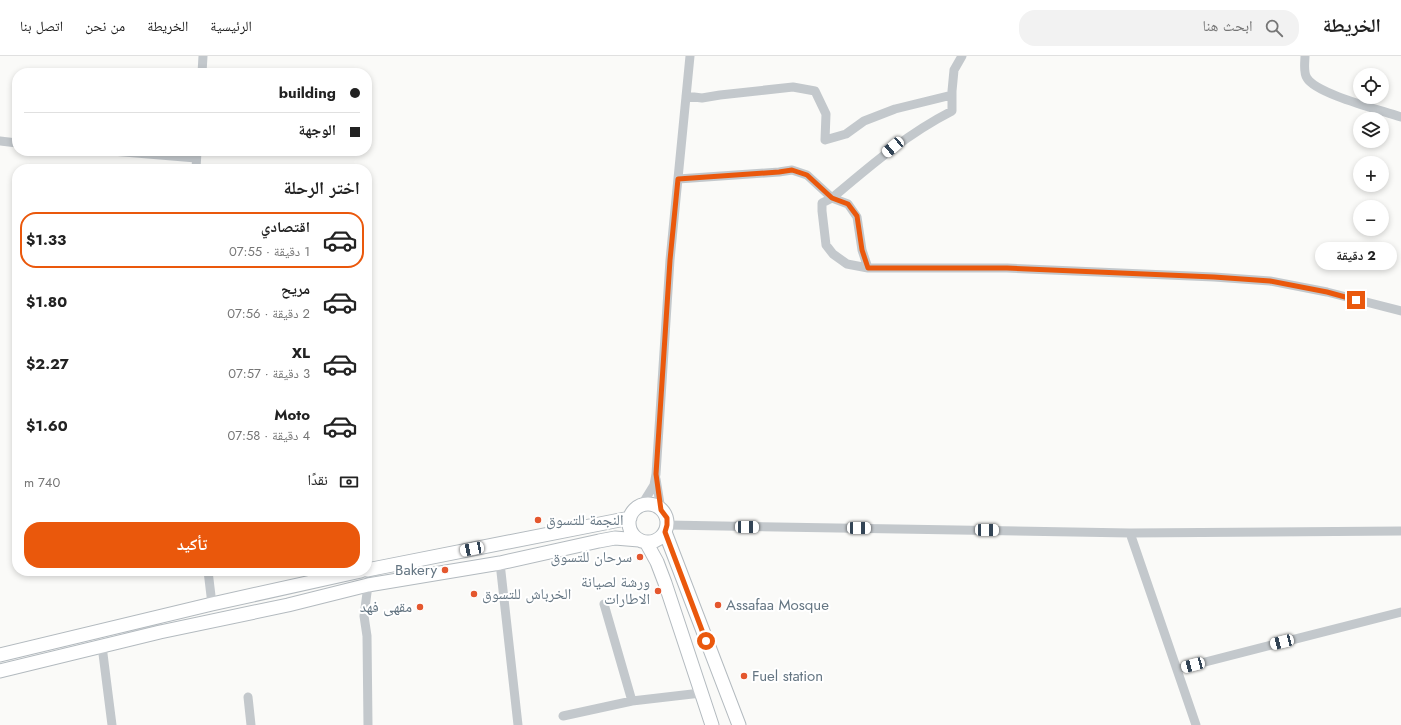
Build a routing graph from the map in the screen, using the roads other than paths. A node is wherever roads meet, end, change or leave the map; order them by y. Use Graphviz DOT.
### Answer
graph roads {
  1 [pos="204,56"];
  2 [pos="690,56"];
  3 [pos="962,56"];
  4 [pos="1305,56"];
  5 [pos="203,68"];
  6 [pos="952,95"];
  7 [pos="686,96"];
  8 [pos="1401,117"];
  9 [pos="0,141"];
  10 [pos="12,142"];
  11 [pos="678,179"];
  12 [pos="832,198"];
  13 [pos="868,268"];
  14 [pos="1401,311"];
  15 [pos="656,474"];
  16 [pos="641,506"];
  17 [pos="661,510"];
  18 [pos="630,518"];
  19 [pos="666,529"];
  20 [pos="1401,531"];
  21 [pos="1130,533"];
  22 [pos="642,541"];
  23 [pos="500,563"];
  24 [pos="372,569"];
  25 [pos="209,576"];
  26 [pos="334,576"];
  27 [pos="368,585"];
  28 [pos="212,604"];
  29 [pos="604,604"];
  30 [pos="1401,612"];
  31 [pos="159,617"];
  32 [pos="160,632"];
  33 [pos="102,646"];
  34 [pos="0,654"];
  35 [pos="1178,669"];
  36 [pos="0,671"];
  37 [pos="701,693"];
  38 [pos="248,697"];
  39 [pos="632,701"];
  40 [pos="563,716"];
  41 [pos="112,725"];
  42 [pos="251,725"];
  43 [pos="368,725"];
  44 [pos="518,725"];
  45 [pos="712,725"];
  46 [pos="739,725"];
  47 [pos="1196,725"];
  1 -- 5 [label="street"];
  2 -- 7 [label="street"];
  3 -- 6 [label="street"];
  4 -- 8 [label="street"];
  6 -- 7 [label="street"];
  6 -- 12 [label="street"];
  7 -- 11 [label="street"];
  9 -- 10 [label="street"];
  11 -- 12 [label="street"];
  11 -- 15 [label="street"];
  12 -- 13 [label="street"];
  12 -- 13 [label="street"];
  13 -- 14 [label="street"];
  15 -- 16 [label="street"];
  15 -- 17 [label="street"];
  16 -- 17 [label="main road"];
  16 -- 18 [label="main road"];
  17 -- 19 [label="main road"];
  18 -- 22 [label="main road"];
  18 -- 24 [label="main road"];
  19 -- 21 [label="street"];
  19 -- 22 [label="main road"];
  19 -- 46 [label="main road"];
  20 -- 21 [label="street"];
  21 -- 35 [label="street"];
  22 -- 23 [label="main road"];
  22 -- 37 [label="main road"];
  23 -- 27 [label="main road"];
  23 -- 44 [label="street"];
  25 -- 28 [label="street"];
  26 -- 28 [label="main road"];
  27 -- 32 [label="main road"];
  27 -- 43 [label="street"];
  28 -- 31 [label="main road"];
  29 -- 39 [label="street"];
  30 -- 35 [label="street"];
  31 -- 32 [label="main road"];
  31 -- 34 [label="main road"];
  32 -- 33 [label="main road"];
  33 -- 36 [label="main road"];
  33 -- 41 [label="street"];
  35 -- 47 [label="street"];
  37 -- 39 [label="street"];
  37 -- 45 [label="main road"];
  38 -- 42 [label="street"];
  39 -- 40 [label="street"];
}
